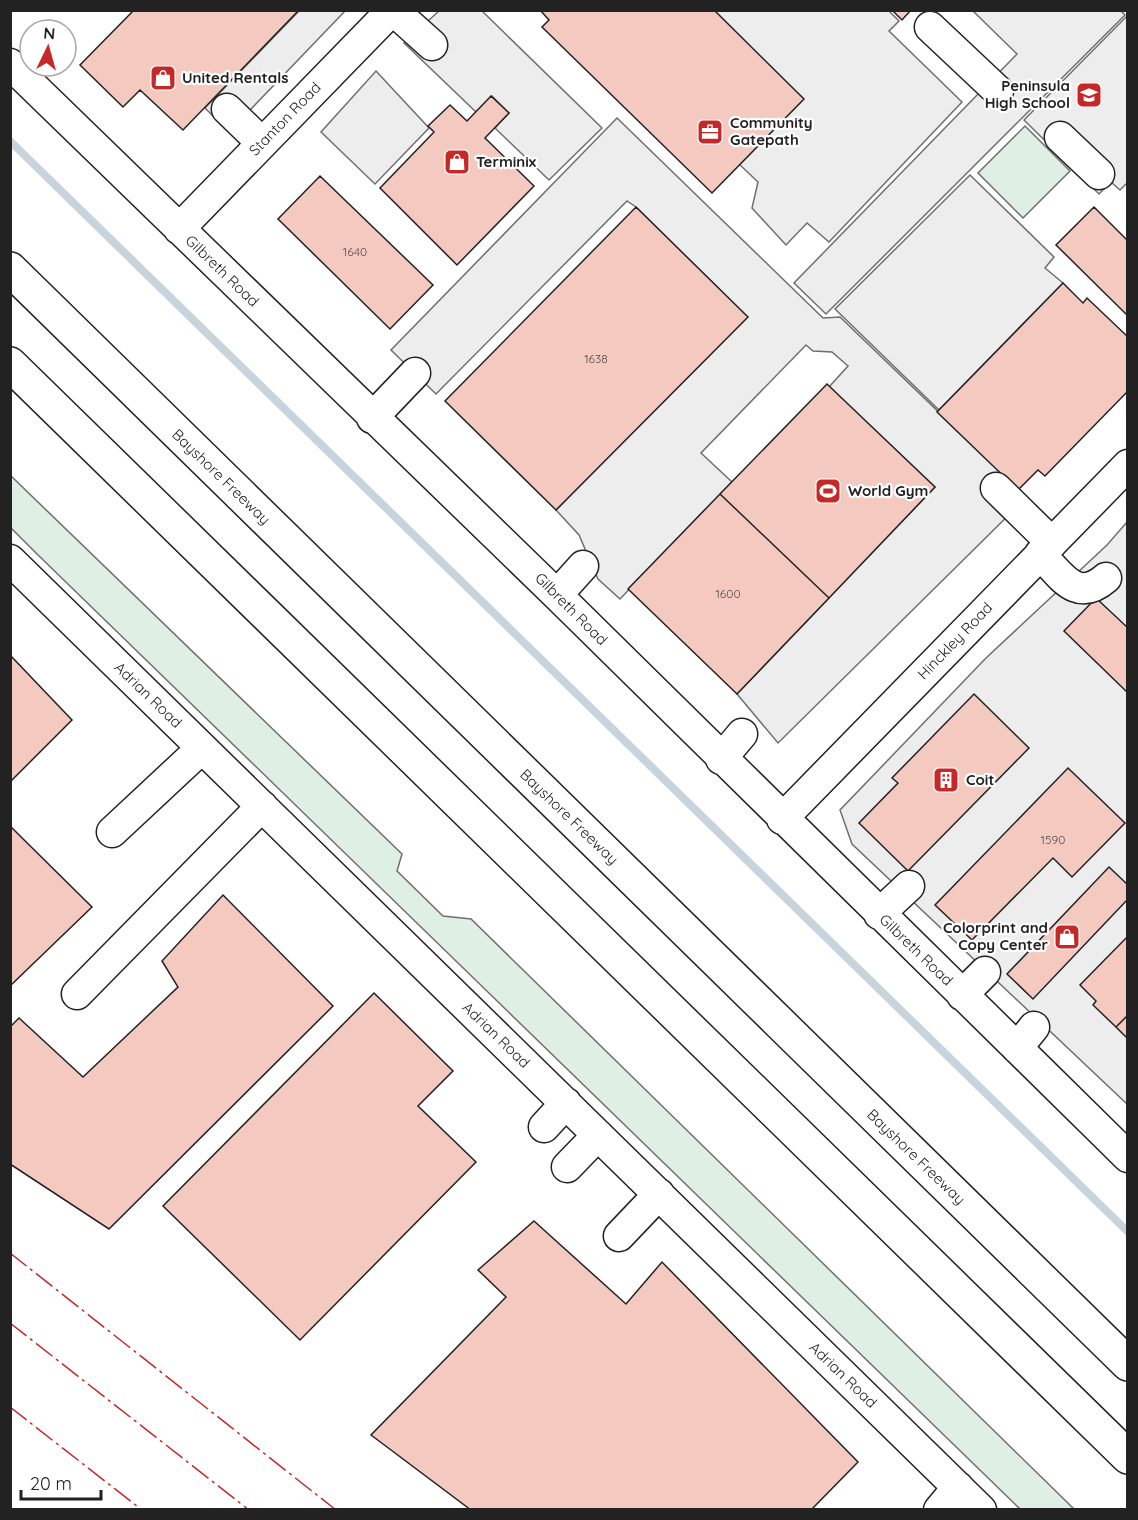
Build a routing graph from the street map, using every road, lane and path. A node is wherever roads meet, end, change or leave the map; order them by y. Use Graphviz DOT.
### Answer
graph roads {
  1 [pos="381,14"];
  2 [pos="930,27"];
  3 [pos="432,45"];
  4 [pos="10,64"];
  5 [pos="998,91"];
  6 [pos="227,109"];
  7 [pos="1060,136"];
  8 [pos="262,143"];
  9 [pos="1099,174"];
  10 [pos="178,229"];
  11 [pos="10,269"];
  12 [pos="10,364"];
  13 [pos="415,373"];
  14 [pos="372,418"];
  15 [pos="1128,465"];
  16 [pos="996,488"];
  17 [pos="1046,548"];
  18 [pos="10,560"];
  19 [pos="583,566"];
  20 [pos="1106,578"];
  21 [pos="557,595"];
  22 [pos="742,735"];
  23 [pos="202,748"];
  24 [pos="721,759"];
  25 [pos="262,806"];
  26 [pos="782,819"];
  27 [pos="112,832"];
  28 [pos="909,886"];
  29 [pos="879,914"];
  30 [pos="985,972"];
  31 [pos="77,994"];
  32 [pos="962,995"];
  33 [pos="566,1103"];
  34 [pos="544,1127"];
  35 [pos="598,1135"];
  36 [pos="1128,1157"];
  37 [pos="567,1167"];
  38 [pos="659,1194"];
  39 [pos="619,1236"];
  40 [pos="1128,1364"];
  41 [pos="1128,1458"];
  42 [pos="948,1498"];
  43 [pos="981,1509"];
  1 -- 3 [label="street"];
  1 -- 8 [label="street, Stanton Road"];
  2 -- 5 [label="street"];
  4 -- 10 [label="street, Gilbreth Road"];
  6 -- 8 [label="street"];
  7 -- 9 [label="street"];
  8 -- 10 [label="street, Stanton Road"];
  10 -- 14 [label="street, Gilbreth Road"];
  11 -- 40 [label="highway, Bayshore Freeway"];
  12 -- 41 [label="highway"];
  13 -- 14 [label="street"];
  14 -- 21 [label="street, Gilbreth Road"];
  15 -- 17 [label="street, Hinckley Road"];
  16 -- 17 [label="street"];
  17 -- 20 [label="street"];
  17 -- 26 [label="street, Hinckley Road"];
  18 -- 23 [label="street, Adrian Road"];
  19 -- 21 [label="street"];
  21 -- 24 [label="street, Gilbreth Road"];
  22 -- 24 [label="street"];
  23 -- 25 [label="street, Adrian Road"];
  23 -- 27 [label="street"];
  24 -- 26 [label="street, Gilbreth Road"];
  25 -- 31 [label="street"];
  25 -- 33 [label="street, Adrian Road"];
  26 -- 29 [label="street, Gilbreth Road"];
  28 -- 29 [label="street"];
  29 -- 32 [label="street, Gilbreth Road"];
  30 -- 32 [label="street"];
  32 -- 36 [label="street, Gilbreth Road"];
  33 -- 34 [label="street"];
  33 -- 35 [label="street, Adrian Road"];
  35 -- 37 [label="street"];
  35 -- 38 [label="street, Adrian Road"];
  38 -- 39 [label="street"];
  38 -- 42 [label="street, Adrian Road"];
  42 -- 43 [label="street, Adrian Road"];
}
